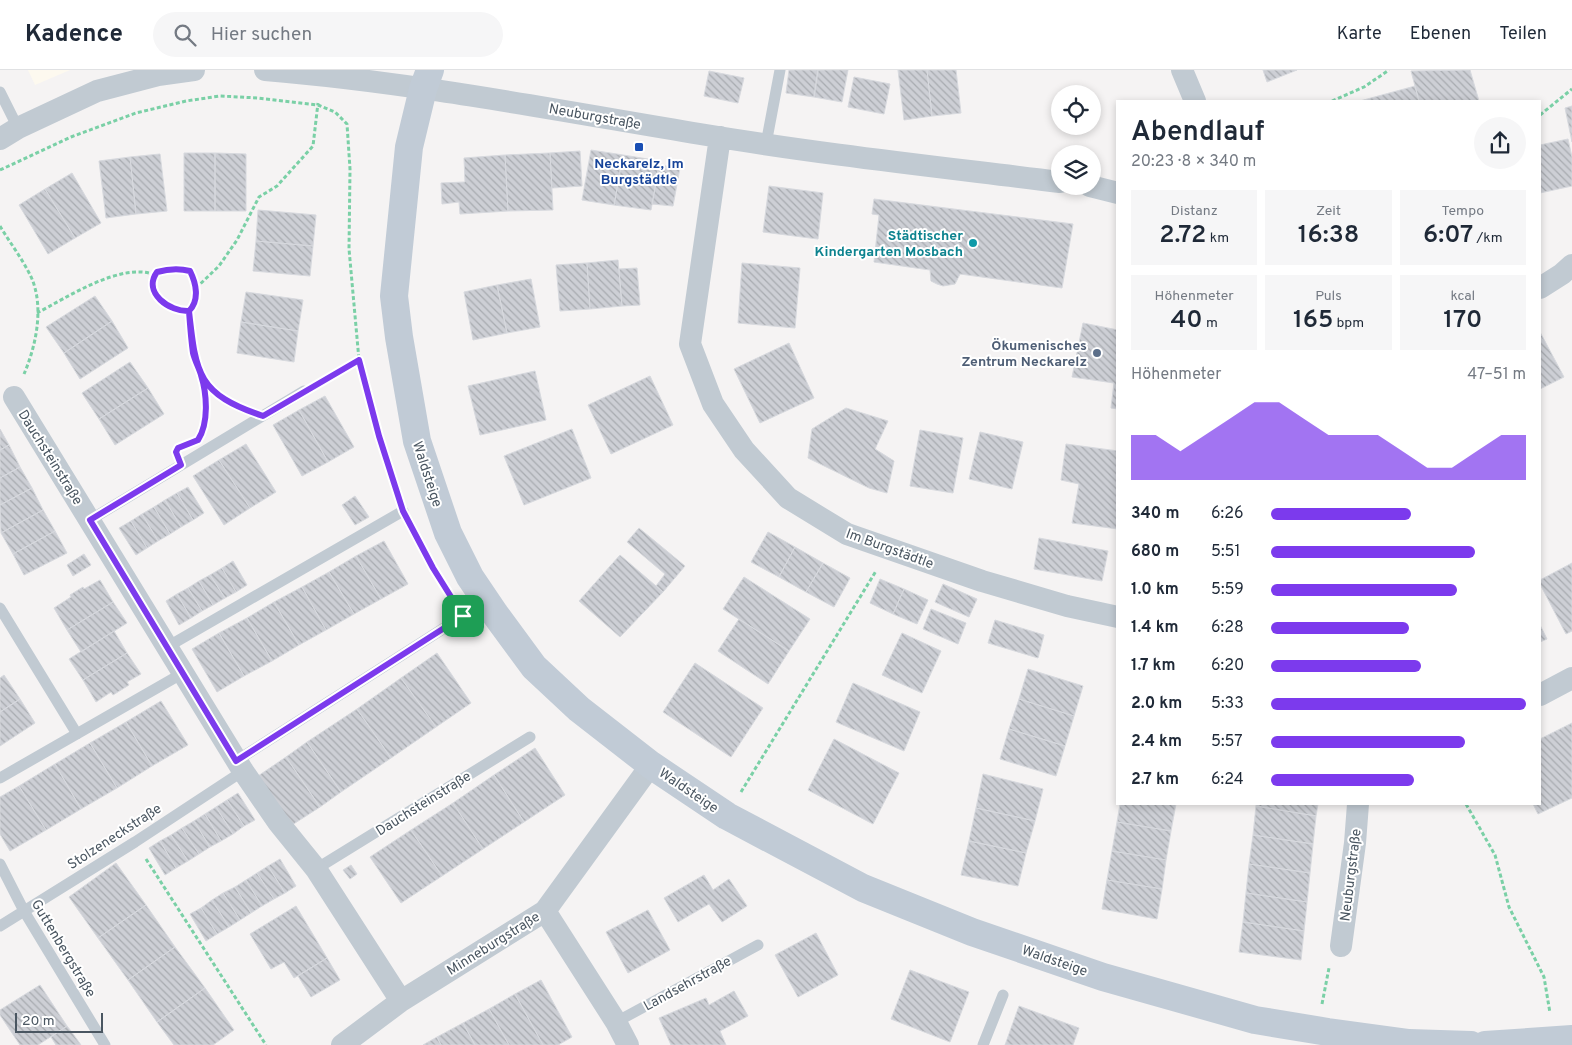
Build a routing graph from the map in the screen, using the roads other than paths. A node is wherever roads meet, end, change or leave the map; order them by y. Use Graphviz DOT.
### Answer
graph roads {
  1 [pos="194,70"];
  2 [pos="265,70"];
  3 [pos="780,70"];
  4 [pos="1182,70"];
  5 [pos="426,79"];
  6 [pos="0,92"];
  7 [pos="1194,100"];
  8 [pos="9,133"];
  9 [pos="720,137"];
  10 [pos="766,144"];
  11 [pos="1051,181"];
  12 [pos="1101,189"];
  13 [pos="1116,192"];
  14 [pos="1572,265"];
  15 [pos="1541,287"];
  16 [pos="304,391"];
  17 [pos="14,397"];
  18 [pos="403,511"];
  19 [pos="90,520"];
  20 [pos="0,608"];
  21 [pos="463,616"];
  22 [pos="1116,616"];
  23 [pos="167,647"];
  24 [pos="183,673"];
  25 [pos="1572,678"];
  26 [pos="1541,694"];
  27 [pos="77,734"];
  28 [pos="530,738"];
  29 [pos="651,765"];
  30 [pos="240,766"];
  31 [pos="0,778"];
  32 [pos="1358,805"];
  33 [pos="0,864"];
  34 [pos="316,869"];
  35 [pos="24,911"];
  36 [pos="545,911"];
  37 [pos="0,926"];
  38 [pos="758,945"];
  39 [pos="1341,946"];
  40 [pos="1002,995"];
  41 [pos="401,1000"];
  42 [pos="616,1022"];
  43 [pos="1323,1036"];
  44 [pos="1564,1040"];
  45 [pos="105,1045"];
  46 [pos="342,1045"];
  47 [pos="628,1045"];
  48 [pos="983,1045"];
  49 [pos="1470,1045"];
  50 [pos="1485,1045"];
  1 -- 8 [label="street"];
  2 -- 5 [label="street, Neuburgstraße"];
  3 -- 10 [label="lane"];
  4 -- 7 [label="street"];
  5 -- 9 [label="street, Neuburgstraße"];
  5 -- 29 [label="street, Waldsteige"];
  6 -- 8 [label="lane"];
  9 -- 10 [label="street, Neuburgstraße"];
  9 -- 22 [label="street, Im Burgstädtle"];
  10 -- 11 [label="street, Neuburgstraße"];
  12 -- 13 [label="street"];
  14 -- 15 [label="street"];
  16 -- 19 [label="lane, Dauchsteinstraße"];
  17 -- 19 [label="street, Dauchsteinstraße"];
  18 -- 23 [label="lane"];
  19 -- 23 [label="street, Dauchsteinstraße"];
  20 -- 27 [label="lane"];
  21 -- 30 [label="lane"];
  23 -- 24 [label="street, Dauchsteinstraße"];
  24 -- 27 [label="lane"];
  24 -- 30 [label="street, Dauchsteinstraße"];
  25 -- 26 [label="street"];
  27 -- 31 [label="lane"];
  28 -- 34 [label="lane, Dauchsteinstraße"];
  29 -- 36 [label="street, Minneburgstraße"];
  29 -- 43 [label="street, Waldsteige"];
  30 -- 34 [label="street, Dauchsteinstraße"];
  30 -- 35 [label="lane, Stolzeneckstraße"];
  32 -- 39 [label="street, Neuburgstraße"];
  33 -- 35 [label="lane, Guttenbergstraße"];
  34 -- 41 [label="street, Dauchsteinstraße"];
  35 -- 37 [label="lane, Stolzeneckstraße"];
  35 -- 45 [label="lane, Guttenbergstraße"];
  36 -- 41 [label="street, Minneburgstraße"];
  36 -- 42 [label="street"];
  38 -- 42 [label="lane, Landsehrstraße"];
  40 -- 48 [label="lane"];
  41 -- 46 [label="street, Minneburgstraße"];
  42 -- 47 [label="street"];
  43 -- 49 [label="street, Waldsteige"];
  44 -- 50 [label="street"];
}
